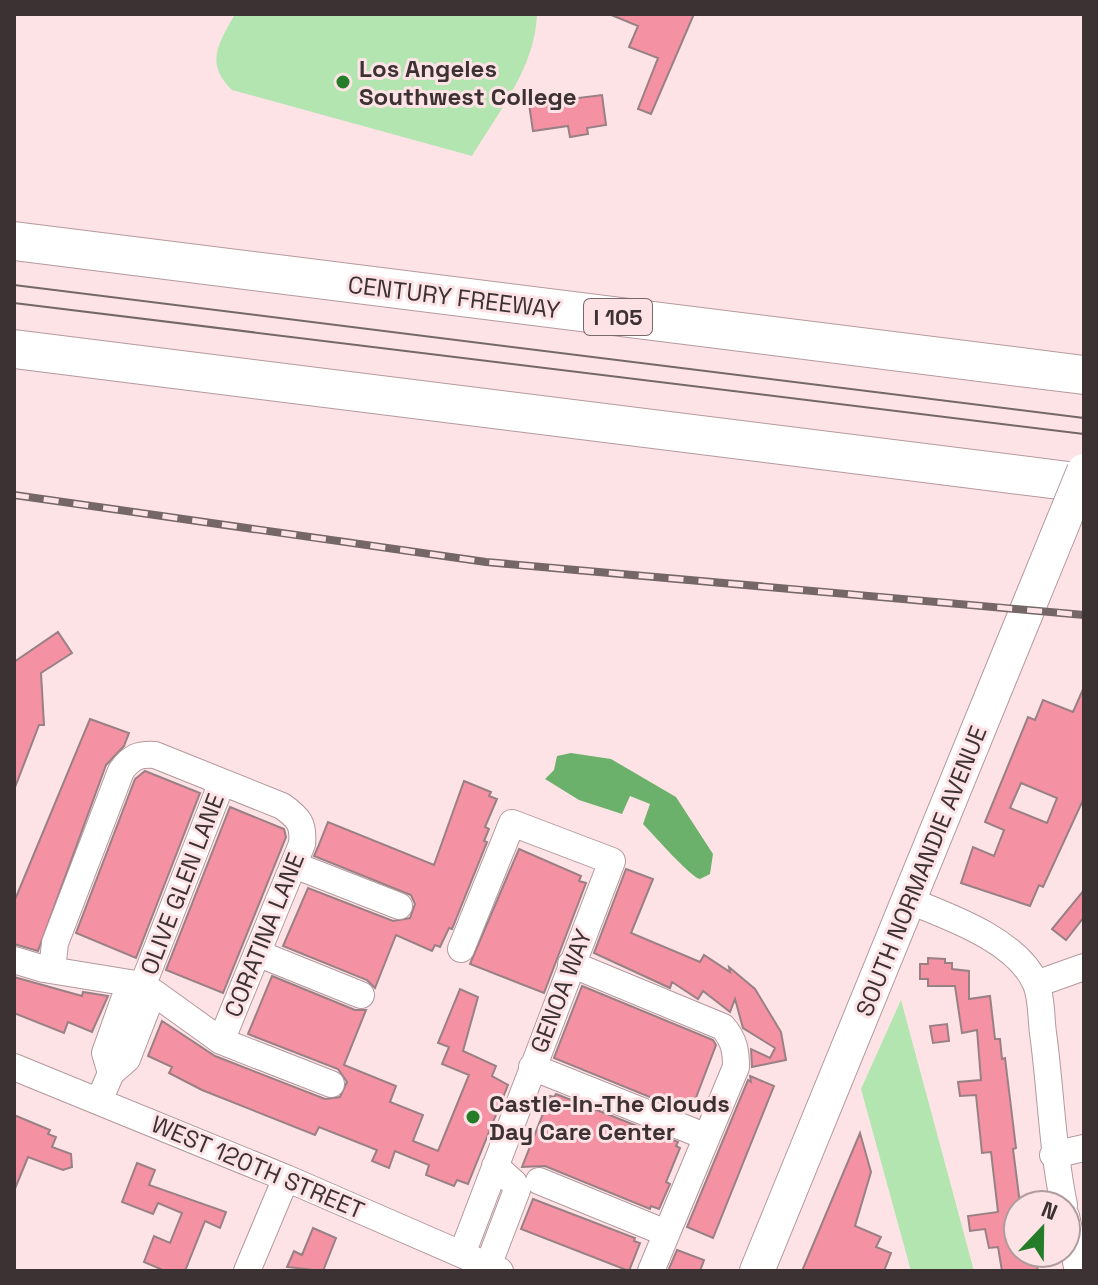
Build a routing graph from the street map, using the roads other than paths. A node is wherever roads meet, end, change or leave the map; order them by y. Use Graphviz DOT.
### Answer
graph roads {
  1 [pos="14,241"];
  2 [pos="14,349"];
  3 [pos="1084,375"];
  4 [pos="1084,471"];
  5 [pos="1084,483"];
  6 [pos="222,782"];
  7 [pos="294,865"];
  8 [pos="910,901"];
  9 [pos="399,906"];
  10 [pos="461,949"];
  11 [pos="257,953"];
  12 [pos="14,960"];
  13 [pos="571,964"];
  14 [pos="1084,967"];
  15 [pos="52,970"];
  16 [pos="1036,984"];
  17 [pos="142,987"];
  18 [pos="361,995"];
  19 [pos="221,1041"];
  20 [pos="14,1067"];
  21 [pos="532,1067"];
  22 [pos="331,1084"];
  23 [pos="99,1101"];
  24 [pos="707,1137"];
  25 [pos="1084,1148"];
  26 [pos="1053,1155"];
  27 [pos="495,1166"];
  28 [pos="286,1178"];
  29 [pos="539,1181"];
  30 [pos="1060,1189"];
  31 [pos="666,1233"];
  32 [pos="462,1254"];
  33 [pos="494,1268"];
  34 [pos="247,1271"];
  35 [pos="651,1271"];
  36 [pos="757,1271"];
  1 -- 3 [label="highway, CENTURY FREEWAY / I 105"];
  2 -- 5 [label="highway"];
  4 -- 8 [label="main road, SOUTH NORMANDIE AVENUE, bridge"];
  6 -- 7 [label="street, CORATINA LANE"];
  6 -- 15 [label="street, CORATINA LANE"];
  6 -- 17 [label="street, OLIVE GLEN LANE"];
  7 -- 9 [label="street"];
  7 -- 11 [label="street, CORATINA LANE"];
  8 -- 16 [label="street"];
  8 -- 36 [label="main road, SOUTH NORMANDIE AVENUE"];
  10 -- 13 [label="street, GENOA WAY"];
  11 -- 18 [label="street"];
  11 -- 19 [label="street, CORATINA LANE"];
  12 -- 15 [label="street"];
  13 -- 21 [label="street, GENOA WAY"];
  13 -- 24 [label="street"];
  14 -- 16 [label="street"];
  15 -- 17 [label="street"];
  16 -- 26 [label="street"];
  17 -- 19 [label="street"];
  17 -- 23 [label="street, OLIVE GLEN LANE"];
  19 -- 22 [label="street"];
  20 -- 23 [label="street, WEST 120TH STREET"];
  21 -- 24 [label="street"];
  21 -- 27 [label="street, GENOA WAY"];
  23 -- 28 [label="street, WEST 120TH STREET"];
  24 -- 31 [label="street"];
  25 -- 26 [label="street"];
  26 -- 30 [label="street"];
  27 -- 32 [label="street, GENOA WAY"];
  27 -- 33 [label="street"];
  28 -- 32 [label="street, WEST 120TH STREET"];
  28 -- 34 [label="street"];
  29 -- 31 [label="street"];
  31 -- 35 [label="street"];
  32 -- 33 [label="street, WEST 120TH STREET"];
}
